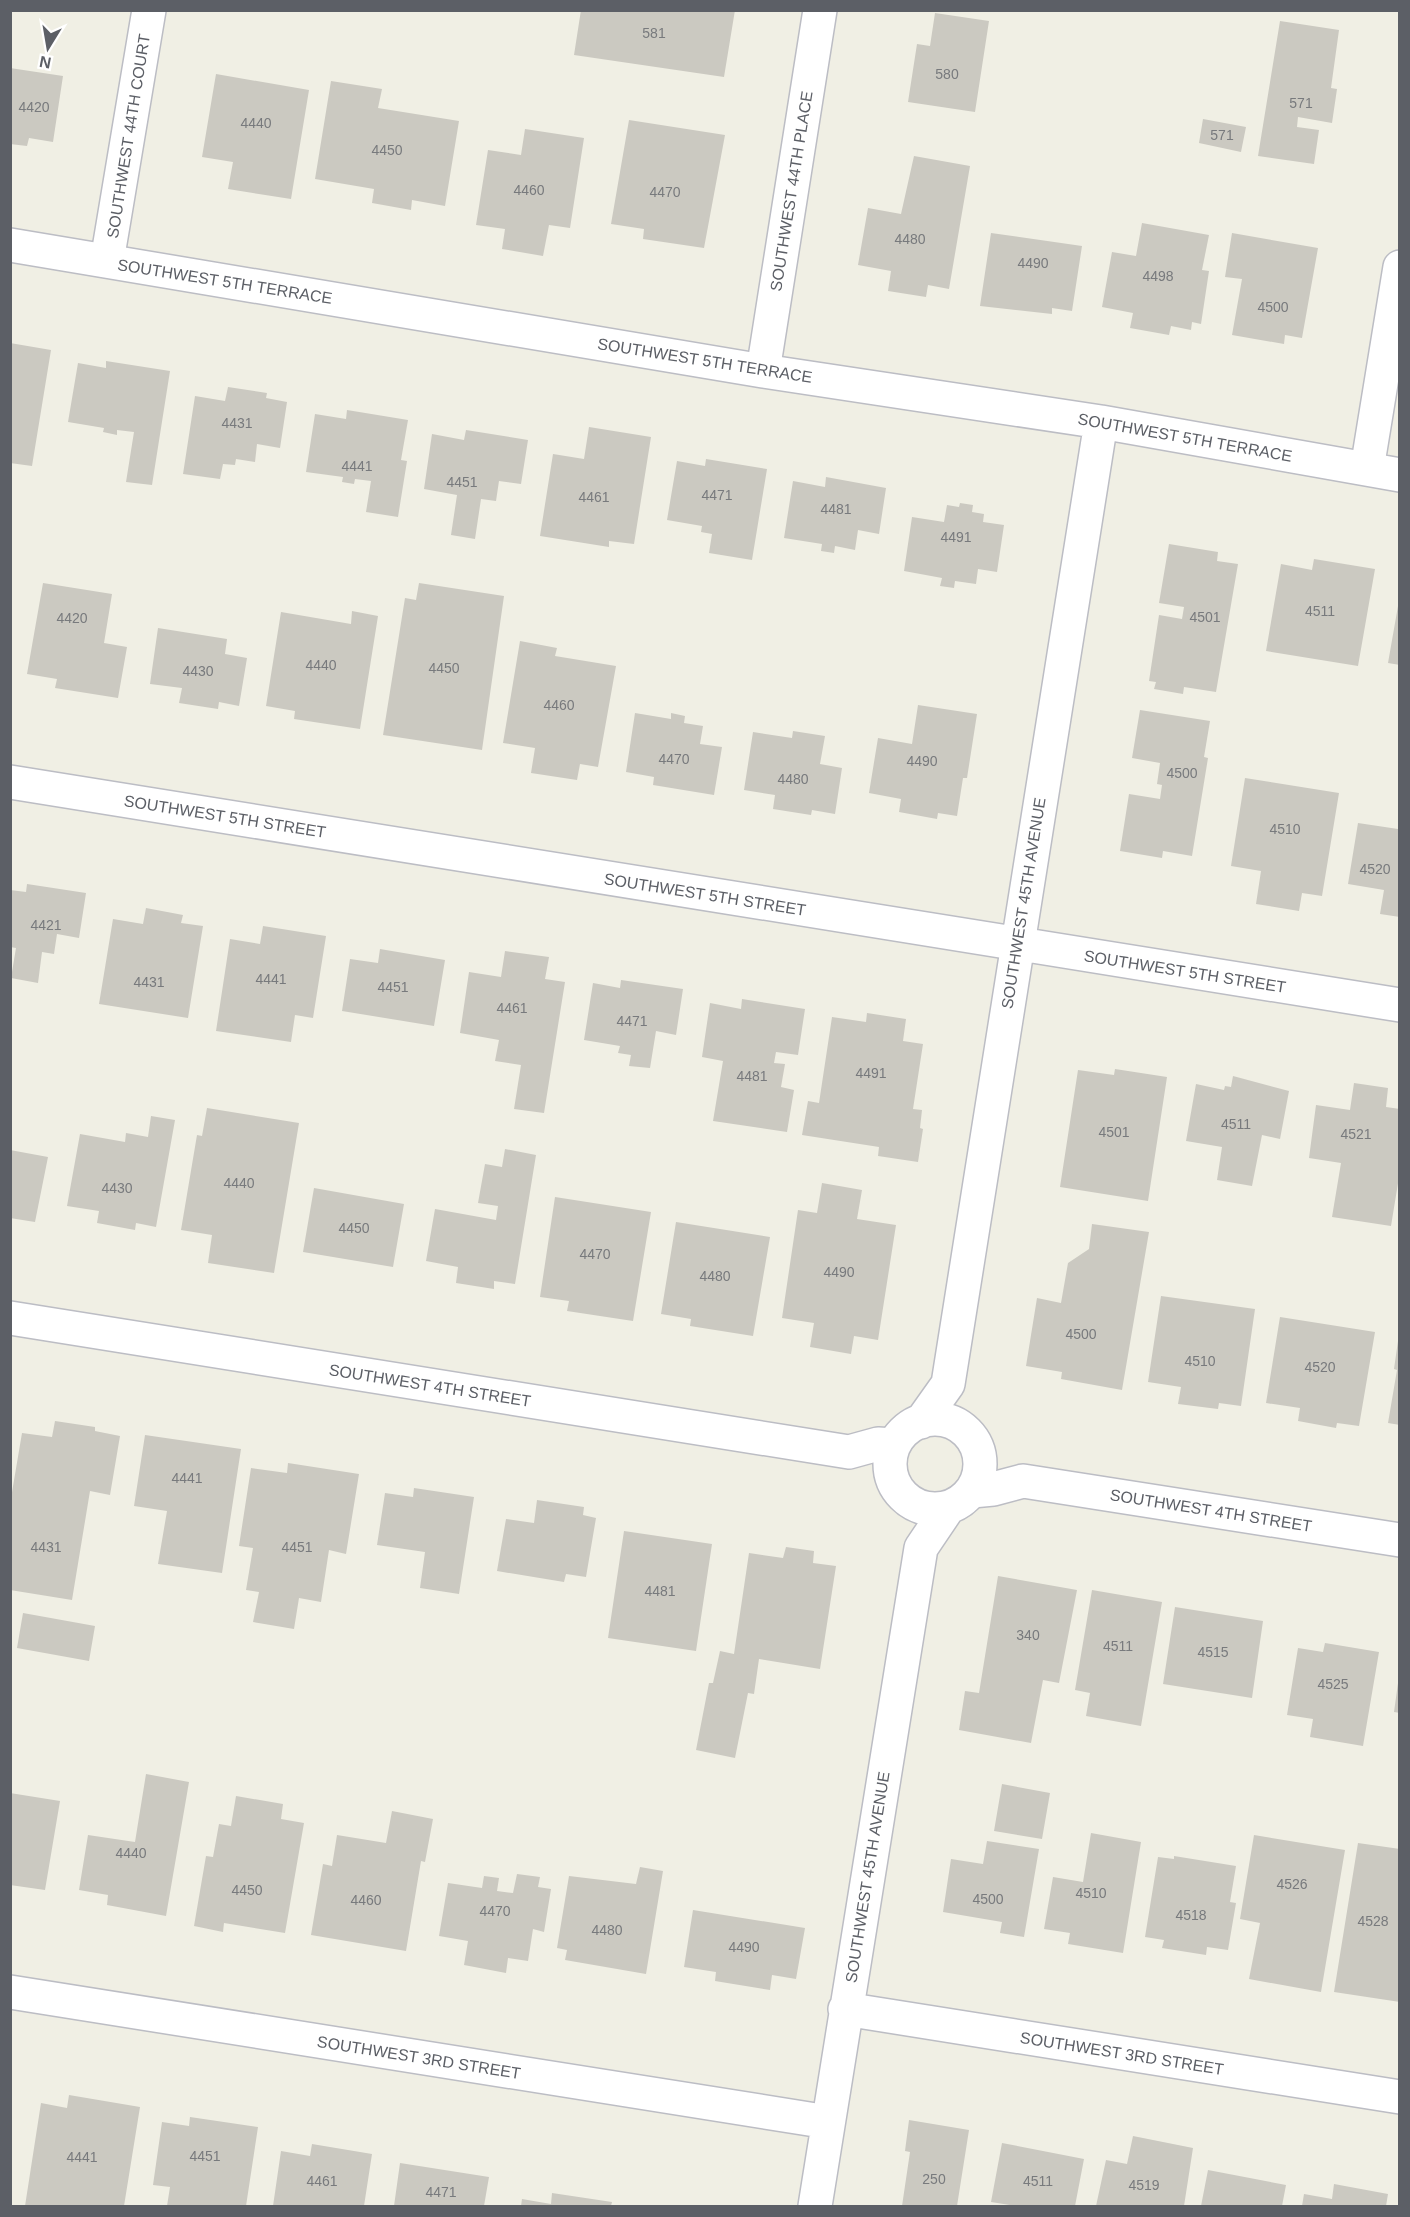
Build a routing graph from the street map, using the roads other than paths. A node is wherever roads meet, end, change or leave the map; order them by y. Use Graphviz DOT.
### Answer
graph roads {
  1 [pos="149,10"];
  2 [pos="820,10"];
  3 [pos="10,244"];
  4 [pos="107,261"];
  5 [pos="1400,267"];
  6 [pos="763,371"];
  7 [pos="1101,422"];
  8 [pos="1367,469"];
  9 [pos="1400,475"];
  10 [pos="10,782"];
  11 [pos="1016,945"];
  12 [pos="1400,1005"];
  13 [pos="10,1318"];
  14 [pos="948,1384"];
  15 [pos="921,1422"];
  16 [pos="970,1439"];
  17 [pos="893,1460"];
  18 [pos="1023,1481"];
  19 [pos="960,1499"];
  20 [pos="912,1502"];
  21 [pos="1400,1540"];
  22 [pos="921,1548"];
  23 [pos="10,1992"];
  24 [pos="845,2009"];
  25 [pos="1400,2097"];
  26 [pos="828,2122"];
  27 [pos="814,2206"];
  1 -- 4 [label="street, SOUTHWEST 44TH COURT"];
  2 -- 6 [label="street, SOUTHWEST 44TH PLACE"];
  3 -- 4 [label="street, SOUTHWEST 5TH TERRACE"];
  4 -- 6 [label="street, SOUTHWEST 5TH TERRACE"];
  5 -- 8 [label="street"];
  6 -- 7 [label="street, SOUTHWEST 5TH TERRACE"];
  7 -- 8 [label="street, SOUTHWEST 5TH TERRACE"];
  7 -- 11 [label="street, SOUTHWEST 45TH AVENUE"];
  8 -- 9 [label="street, SOUTHWEST 5TH TERRACE"];
  10 -- 11 [label="street, SOUTHWEST 5TH STREET"];
  11 -- 12 [label="street, SOUTHWEST 5TH STREET"];
  11 -- 14 [label="street, SOUTHWEST 45TH AVENUE"];
  13 -- 17 [label="street, SOUTHWEST 4TH STREET"];
  14 -- 15 [label="street, SOUTHWEST 45TH AVENUE"];
  14 -- 16 [label="street"];
  15 -- 16 [label="street"];
  15 -- 17 [label="street"];
  16 -- 18 [label="street, SOUTHWEST 4TH STREET"];
  16 -- 19 [label="street"];
  17 -- 20 [label="street"];
  18 -- 19 [label="street, SOUTHWEST 4TH STREET"];
  18 -- 21 [label="street, SOUTHWEST 4TH STREET"];
  19 -- 20 [label="street"];
  19 -- 22 [label="street, SOUTHWEST 45TH AVENUE"];
  20 -- 22 [label="street, SOUTHWEST 45TH AVENUE"];
  22 -- 24 [label="street, SOUTHWEST 45TH AVENUE"];
  23 -- 26 [label="street, SOUTHWEST 3RD STREET"];
  24 -- 25 [label="street, SOUTHWEST 3RD STREET"];
  24 -- 26 [label="street, SOUTHWEST 45TH AVENUE"];
  26 -- 27 [label="street, SOUTHWEST 45TH AVENUE"];
}
